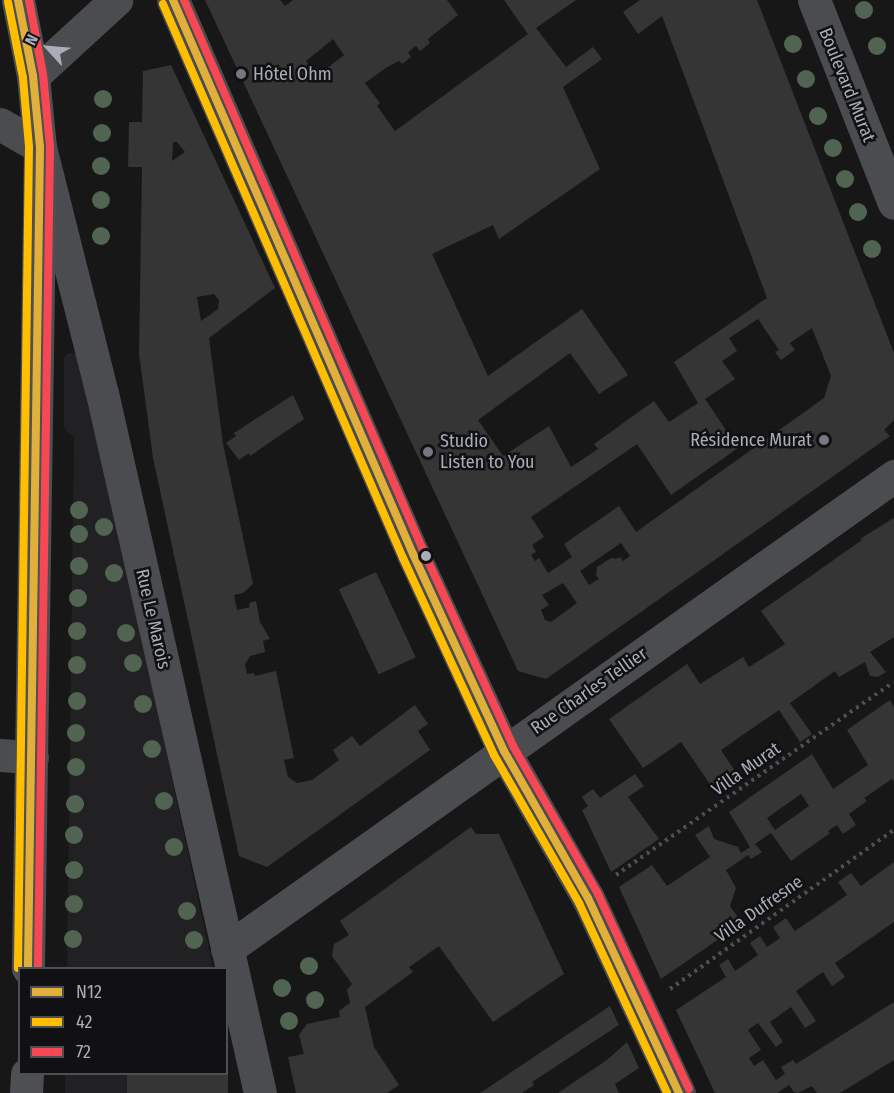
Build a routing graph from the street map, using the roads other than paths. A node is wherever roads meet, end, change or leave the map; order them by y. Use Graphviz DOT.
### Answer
graph roads {
  1 [pos="18,0"];
  2 [pos="116,0"];
  3 [pos="172,0"];
  4 [pos="814,0"];
  5 [pos="33,76"];
  6 [pos="0,124"];
  7 [pos="40,147"];
  8 [pos="894,203"];
  9 [pos="894,476"];
  10 [pos="504,751"];
  11 [pos="16,756"];
  12 [pos="226,949"];
  13 [pos="28,967"];
  14 [pos="27,1075"];
  15 [pos="26,1093"];
  16 [pos="260,1093"];
  17 [pos="680,1093"];
  1 -- 5 [label="main road"];
  2 -- 5 [label="street"];
  3 -- 10 [label="street"];
  4 -- 8 [label="street, Boulevard Murat"];
  5 -- 7 [label="main road"];
  6 -- 7 [label="street"];
  7 -- 11 [label="main road"];
  7 -- 12 [label="street, Rue Le Marois"];
  9 -- 10 [label="street, Rue Charles Tellier"];
  10 -- 12 [label="street, Rue Charles Tellier"];
  10 -- 17 [label="street"];
  11 -- 13 [label="main road"];
  12 -- 16 [label="street, Rue Le Marois"];
  14 -- 15 [label="main road"];
}
